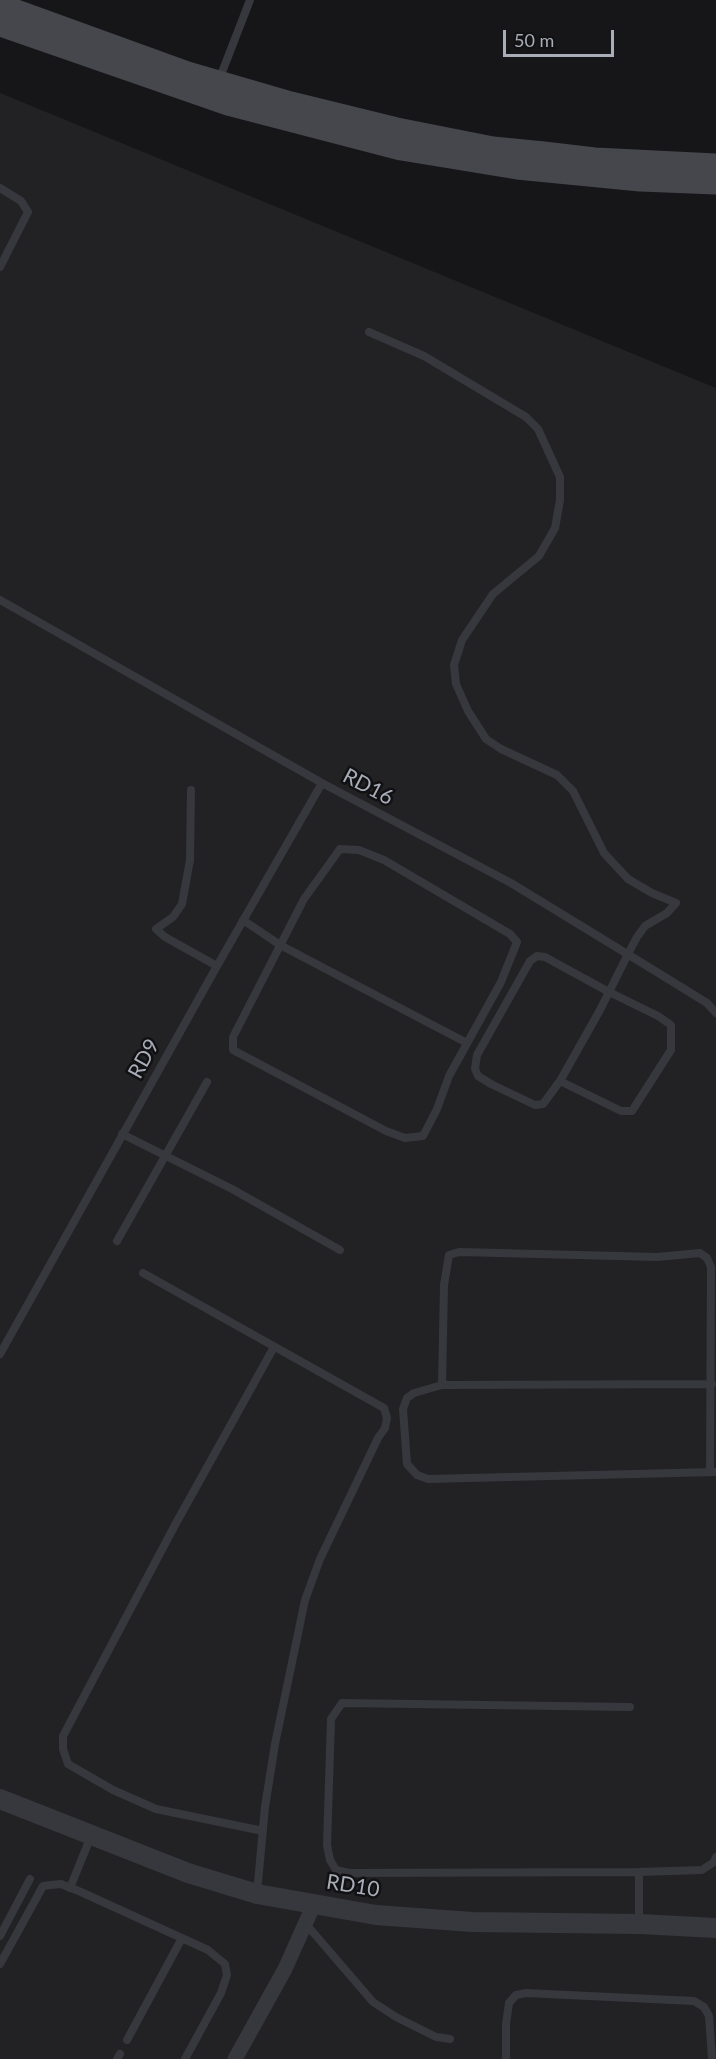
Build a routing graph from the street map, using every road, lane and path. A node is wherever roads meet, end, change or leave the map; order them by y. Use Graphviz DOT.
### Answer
graph roads {
  1 [pos="250,0"];
  2 [pos="0,4"];
  3 [pos="0,26"];
  4 [pos="218,81"];
  5 [pos="716,164"];
  6 [pos="716,184"];
  7 [pos="0,188"];
  8 [pos="0,267"];
  9 [pos="369,332"];
  10 [pos="0,600"];
  11 [pos="322,783"];
  12 [pos="191,790"];
  13 [pos="243,920"];
  14 [pos="280,945"];
  15 [pos="628,954"];
  16 [pos="217,966"];
  17 [pos="609,992"];
  18 [pos="716,1013"];
  19 [pos="467,1043"];
  20 [pos="207,1082"];
  21 [pos="560,1082"];
  22 [pos="122,1134"];
  23 [pos="163,1155"];
  24 [pos="117,1241"];
  25 [pos="340,1250"];
  26 [pos="143,1273"];
  27 [pos="274,1347"];
  28 [pos="0,1354"];
  29 [pos="712,1384"];
  30 [pos="442,1385"];
  31 [pos="713,1472"];
  32 [pos="630,1707"];
  33 [pos="0,1799"];
  34 [pos="263,1831"];
  35 [pos="91,1836"];
  36 [pos="716,1857"];
  37 [pos="639,1872"];
  38 [pos="30,1879"];
  39 [pos="69,1888"];
  40 [pos="257,1894"];
  41 [pos="314,1904"];
  42 [pos="305,1923"];
  43 [pos="639,1924"];
  44 [pos="716,1928"];
  45 [pos="0,1936"];
  46 [pos="182,1938"];
  47 [pos="0,1964"];
  48 [pos="450,2039"];
  49 [pos="127,2040"];
  50 [pos="185,2059"];
  51 [pos="235,2059"];
  52 [pos="506,2059"];
  53 [pos="712,2059"];
  1 -- 4 [label="lane"];
  2 -- 4 [label="main road"];
  3 -- 6 [label="main road"];
  4 -- 5 [label="main road"];
  7 -- 8 [label="lane"];
  9 -- 15 [label="lane"];
  10 -- 11 [label="lane, RD16"];
  11 -- 13 [label="lane, RD9"];
  11 -- 15 [label="lane, RD16"];
  12 -- 16 [label="lane"];
  13 -- 14 [label="lane"];
  13 -- 16 [label="lane, RD9"];
  14 -- 19 [label="lane"];
  14 -- 19 [label="lane"];
  14 -- 19 [label="lane"];
  15 -- 17 [label="lane"];
  15 -- 18 [label="lane, RD16"];
  16 -- 22 [label="lane, RD9"];
  17 -- 21 [label="lane"];
  17 -- 21 [label="lane"];
  17 -- 21 [label="lane"];
  20 -- 23 [label="lane"];
  22 -- 23 [label="lane"];
  22 -- 28 [label="lane, RD9"];
  23 -- 24 [label="lane"];
  23 -- 25 [label="lane"];
  26 -- 27 [label="lane"];
  27 -- 34 [label="lane"];
  27 -- 34 [label="lane"];
  29 -- 30 [label="lane"];
  29 -- 30 [label="lane"];
  29 -- 31 [label="lane"];
  30 -- 31 [label="lane"];
  32 -- 37 [label="lane"];
  33 -- 35 [label="street, RD10"];
  34 -- 40 [label="lane"];
  35 -- 39 [label="lane"];
  35 -- 40 [label="street, RD10"];
  36 -- 37 [label="lane"];
  37 -- 43 [label="lane"];
  38 -- 45 [label="lane"];
  39 -- 46 [label="lane"];
  39 -- 47 [label="lane"];
  40 -- 41 [label="street, RD10"];
  41 -- 42 [label="street"];
  41 -- 43 [label="street, RD10"];
  42 -- 48 [label="lane"];
  42 -- 51 [label="street"];
  43 -- 44 [label="street, RD10"];
  46 -- 49 [label="lane"];
  46 -- 50 [label="lane"];
  52 -- 53 [label="lane"];
}
